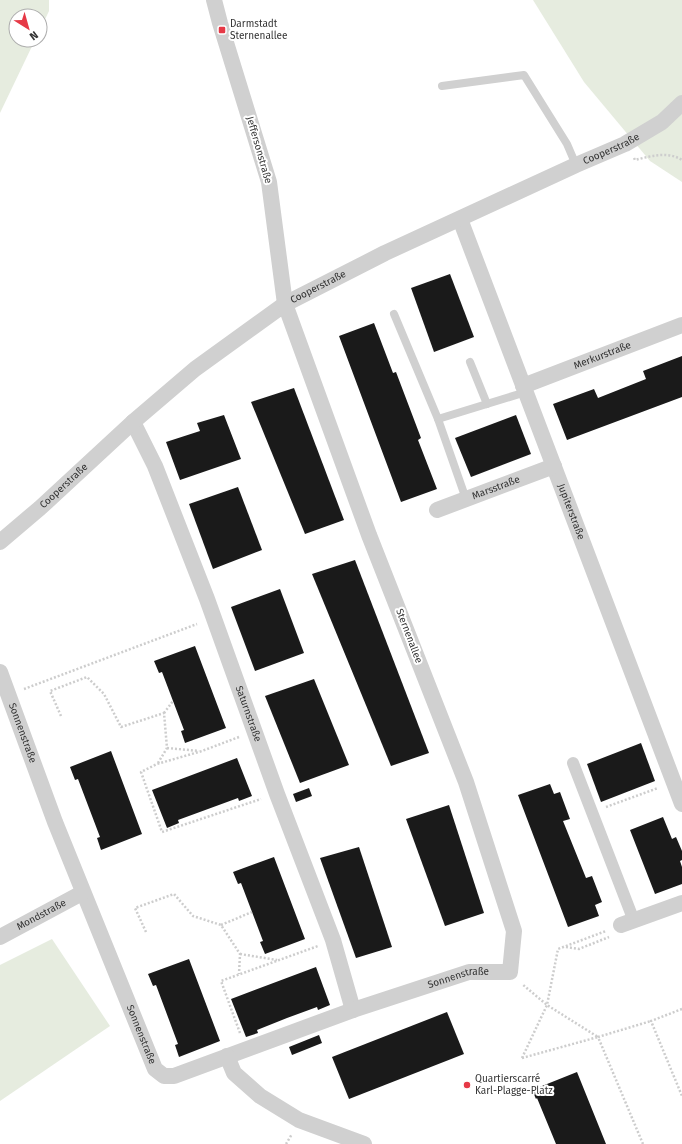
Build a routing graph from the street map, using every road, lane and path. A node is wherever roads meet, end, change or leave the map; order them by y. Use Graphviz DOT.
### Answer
graph roads {
  1 [pos="214,0"];
  2 [pos="442,86"];
  3 [pos="682,103"];
  4 [pos="625,144"];
  5 [pos="682,160"];
  6 [pos="576,165"];
  7 [pos="460,219"];
  8 [pos="285,304"];
  9 [pos="394,314"];
  10 [pos="682,325"];
  11 [pos="470,362"];
  12 [pos="525,389"];
  13 [pos="487,404"];
  14 [pos="438,418"];
  15 [pos="133,422"];
  16 [pos="554,466"];
  17 [pos="466,499"];
  18 [pos="437,510"];
  19 [pos="0,542"];
  20 [pos="213,618"];
  21 [pos="0,672"];
  22 [pos="8,695"];
  23 [pos="173,701"];
  24 [pos="164,713"];
  25 [pos="61,716"];
  26 [pos="244,735"];
  27 [pos="167,748"];
  28 [pos="202,751"];
  29 [pos="573,763"];
  30 [pos="157,764"];
  31 [pos="673,782"];
  32 [pos="277,794"];
  33 [pos="682,804"];
  34 [pos="591,812"];
  35 [pos="82,893"];
  36 [pos="682,903"];
  37 [pos="252,912"];
  38 [pos="628,923"];
  39 [pos="221,925"];
  40 [pos="146,932"];
  41 [pos="0,938"];
  42 [pos="333,940"];
  43 [pos="564,947"];
  44 [pos="240,954"];
  45 [pos="278,960"];
  46 [pos="510,972"];
  47 [pos="239,974"];
  48 [pos="547,1005"];
  49 [pos="682,1008"];
  50 [pos="353,1010"];
  51 [pos="651,1021"];
  52 [pos="598,1037"];
  53 [pos="246,1050"];
  54 [pos="227,1056"];
  55 [pos="682,1096"];
  56 [pos="364,1144"];
  57 [pos="643,1144"];
  1 -- 8 [label="street, Jeffersonstraße"];
  2 -- 6 [label="lane"];
  3 -- 4 [label="street, Cooperstraße"];
  4 -- 5 [label="path"];
  4 -- 6 [label="street, Cooperstraße"];
  6 -- 7 [label="street, Cooperstraße"];
  7 -- 8 [label="street, Cooperstraße"];
  7 -- 12 [label="street, Jupiterstraße"];
  8 -- 15 [label="street, Cooperstraße"];
  8 -- 46 [label="street, Sternenallee"];
  9 -- 14 [label="lane"];
  10 -- 12 [label="street, Merkurstraße"];
  11 -- 13 [label="lane"];
  12 -- 13 [label="lane"];
  12 -- 16 [label="street, Jupiterstraße"];
  13 -- 14 [label="lane"];
  14 -- 17 [label="lane"];
  15 -- 19 [label="street, Cooperstraße"];
  15 -- 20 [label="street, Saturnstraße"];
  16 -- 17 [label="street, Marsstraße"];
  16 -- 31 [label="street, Jupiterstraße"];
  17 -- 18 [label="street, Marsstraße"];
  20 -- 22 [label="path"];
  20 -- 32 [label="street, Saturnstraße"];
  21 -- 22 [label="street, Sonnenstraße"];
  22 -- 35 [label="street, Sonnenstraße"];
  23 -- 24 [label="path"];
  24 -- 25 [label="path"];
  24 -- 27 [label="path"];
  26 -- 28 [label="path"];
  27 -- 28 [label="path"];
  27 -- 30 [label="path"];
  28 -- 30 [label="path"];
  29 -- 34 [label="street"];
  30 -- 32 [label="path"];
  31 -- 33 [label="street, Jupiterstraße"];
  31 -- 34 [label="path"];
  32 -- 42 [label="street, Saturnstraße"];
  34 -- 38 [label="street"];
  35 -- 41 [label="street, Mondstraße"];
  35 -- 54 [label="street, Sonnenstraße"];
  36 -- 38 [label="street"];
  37 -- 39 [label="path"];
  38 -- 43 [label="path"];
  38 -- 43 [label="path"];
  39 -- 40 [label="path"];
  39 -- 44 [label="path"];
  42 -- 45 [label="path"];
  42 -- 50 [label="street, Saturnstraße"];
  43 -- 48 [label="path"];
  44 -- 45 [label="path"];
  44 -- 47 [label="path"];
  45 -- 47 [label="path"];
  46 -- 48 [label="path"];
  46 -- 50 [label="street, Sonnenstraße"];
  47 -- 53 [label="path"];
  48 -- 52 [label="path"];
  48 -- 52 [label="path"];
  49 -- 51 [label="path"];
  50 -- 53 [label="street, Sonnenstraße"];
  51 -- 52 [label="path"];
  51 -- 55 [label="path"];
  52 -- 57 [label="path"];
  53 -- 54 [label="street, Sonnenstraße"];
  54 -- 56 [label="street"];
}
